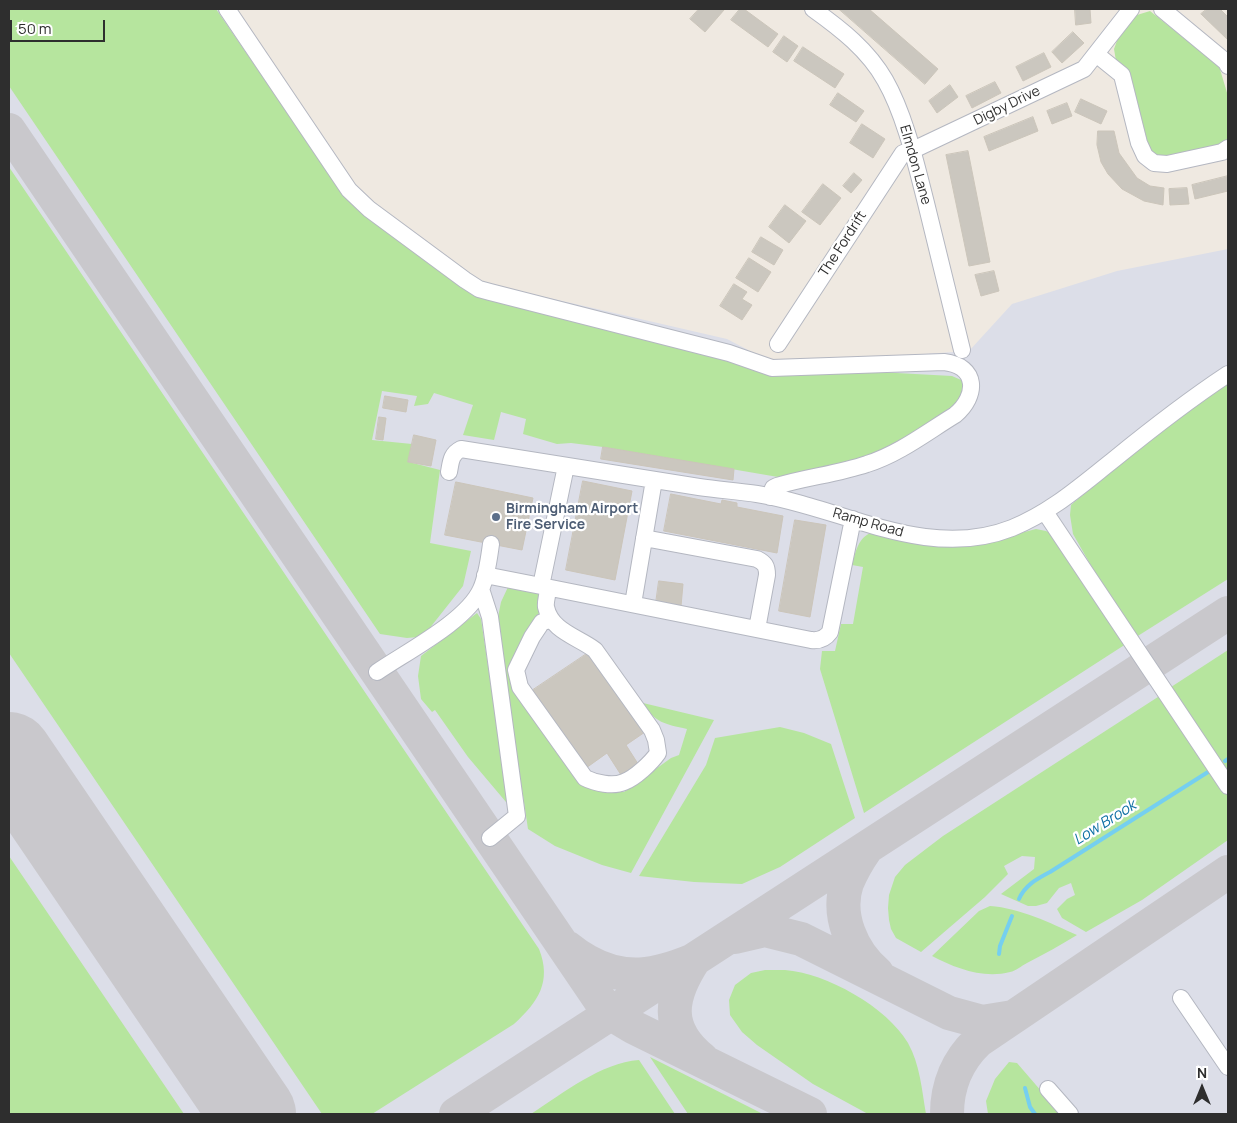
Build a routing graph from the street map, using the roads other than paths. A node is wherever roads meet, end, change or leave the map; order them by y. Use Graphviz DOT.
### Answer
graph roads {
  1 [pos="227,9"];
  2 [pos="814,9"];
  3 [pos="1131,9"];
  4 [pos="1162,9"];
  5 [pos="1096,54"];
  6 [pos="1228,66"];
  7 [pos="1228,148"];
  8 [pos="913,150"];
  9 [pos="778,344"];
  10 [pos="962,350"];
  11 [pos="1228,374"];
  12 [pos="566,466"];
  13 [pos="449,472"];
  14 [pos="654,480"];
  15 [pos="770,497"];
  16 [pos="1045,512"];
  17 [pos="853,519"];
  18 [pos="644,538"];
  19 [pos="492,544"];
  20 [pos="483,582"];
  21 [pos="544,587"];
  22 [pos="633,604"];
  23 [pos="551,620"];
  24 [pos="757,629"];
  25 [pos="377,672"];
  26 [pos="1228,786"];
  27 [pos="490,838"];
  28 [pos="1181,998"];
  29 [pos="1228,1067"];
  30 [pos="1048,1089"];
  31 [pos="1070,1114"];
  1 -- 15 [label="street"];
  2 -- 8 [label="street, Elmdon Lane"];
  3 -- 5 [label="street, Digby Drive"];
  4 -- 6 [label="street"];
  5 -- 7 [label="street"];
  5 -- 8 [label="street, Digby Drive"];
  8 -- 9 [label="street, The Fordrift"];
  8 -- 10 [label="street, Elmdon Lane"];
  11 -- 16 [label="street, Ramp Road"];
  12 -- 13 [label="street, Ramp Road"];
  12 -- 14 [label="street, Ramp Road"];
  12 -- 21 [label="street"];
  14 -- 15 [label="street, Ramp Road"];
  14 -- 18 [label="street"];
  15 -- 17 [label="street, Ramp Road"];
  16 -- 17 [label="street, Ramp Road"];
  16 -- 26 [label="street"];
  17 -- 24 [label="street"];
  18 -- 22 [label="street"];
  18 -- 24 [label="street"];
  19 -- 20 [label="street"];
  20 -- 21 [label="street"];
  20 -- 25 [label="street"];
  20 -- 27 [label="street"];
  21 -- 22 [label="street"];
  21 -- 23 [label="street"];
  22 -- 24 [label="street"];
  23 -- 23 [label="street"];
  28 -- 29 [label="street"];
  30 -- 31 [label="street"];
}
